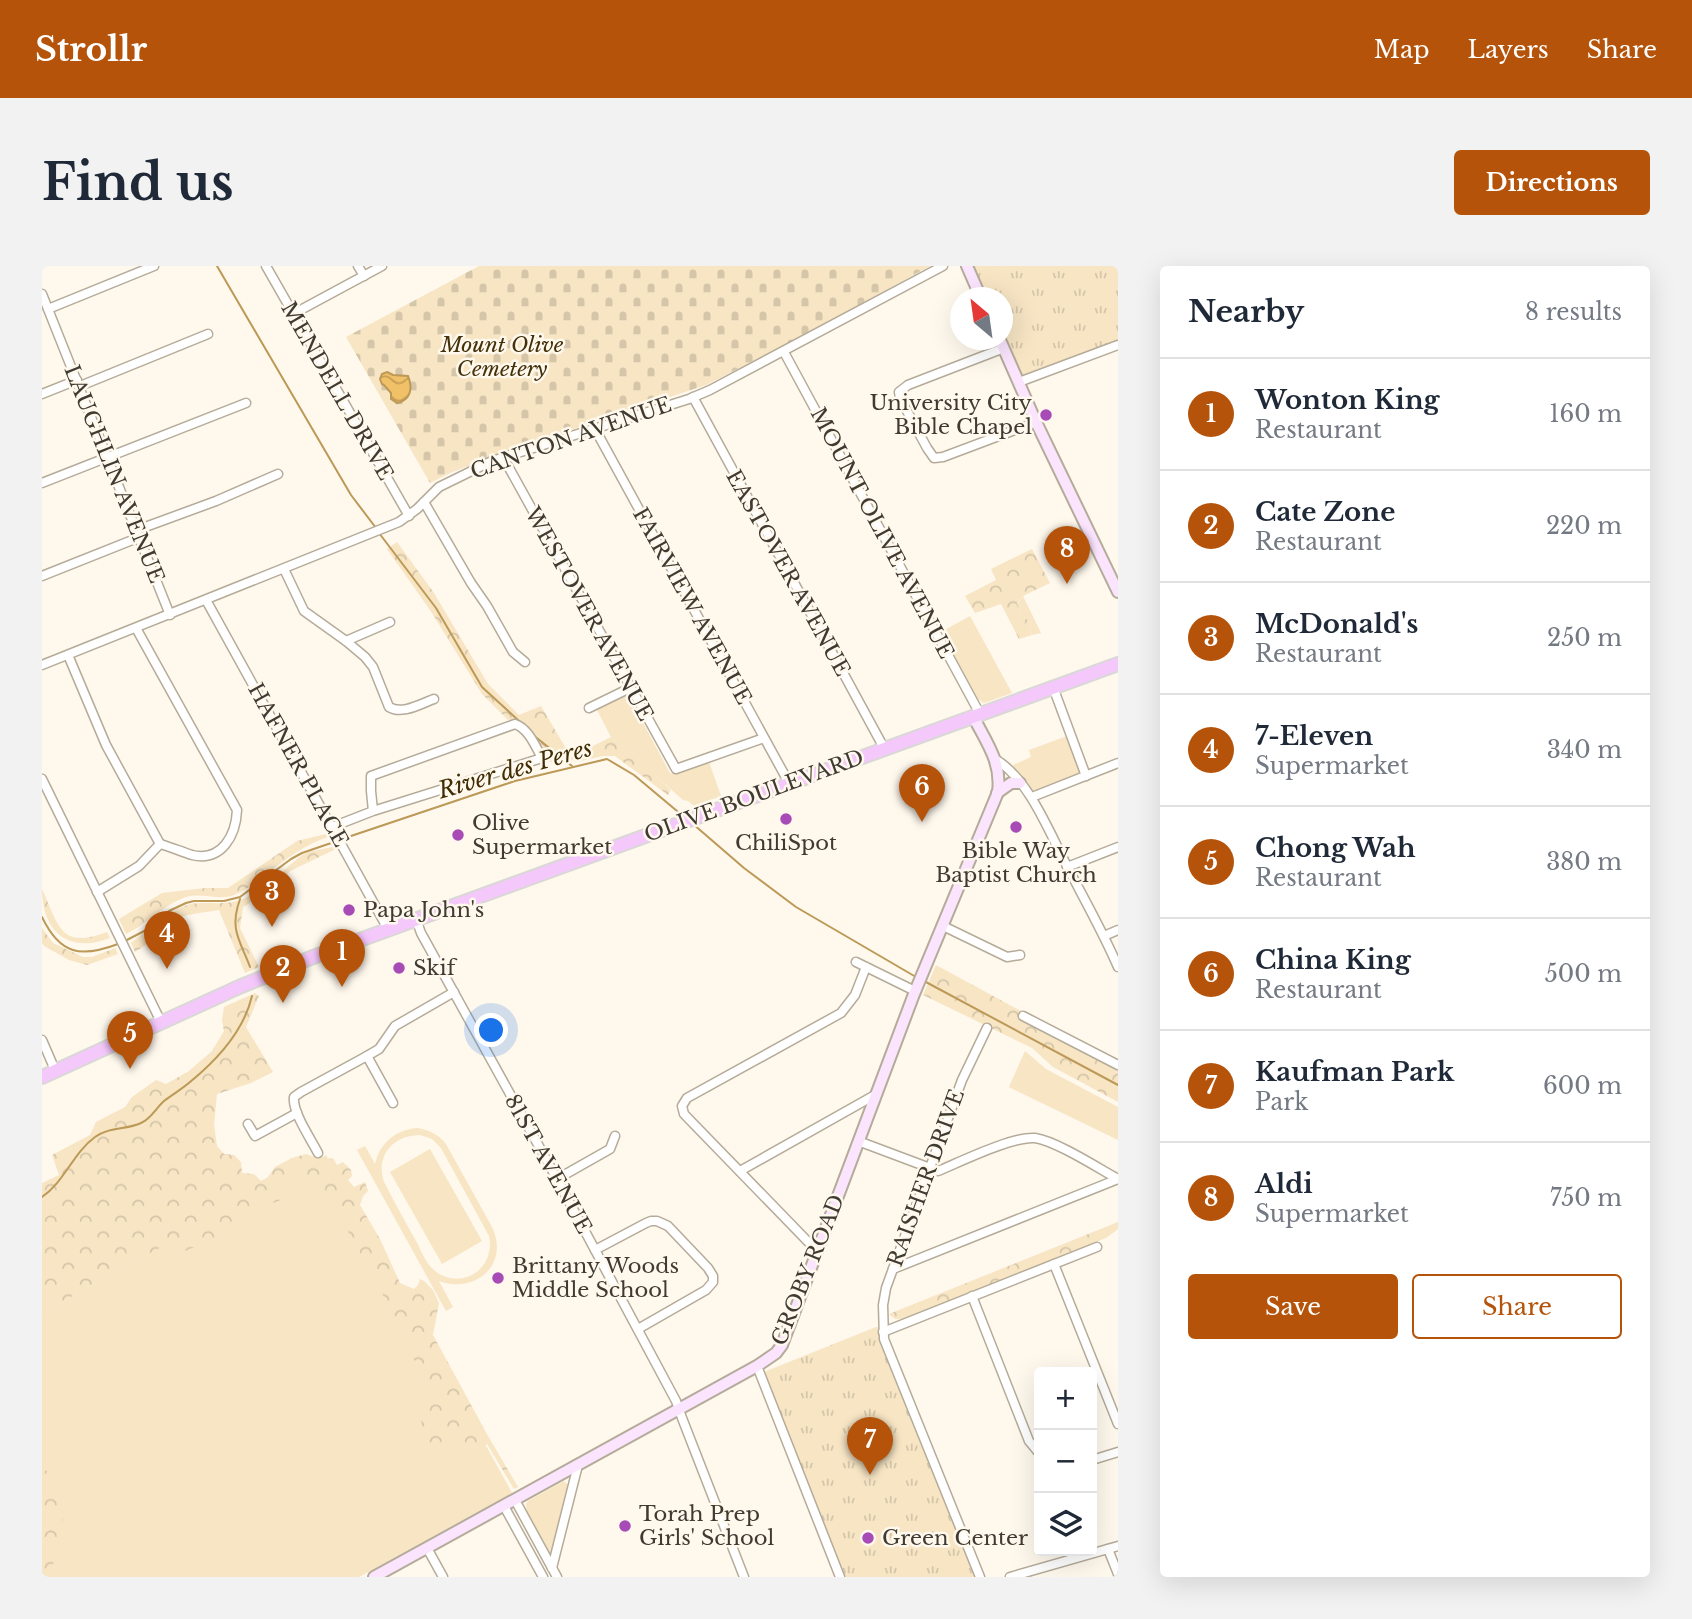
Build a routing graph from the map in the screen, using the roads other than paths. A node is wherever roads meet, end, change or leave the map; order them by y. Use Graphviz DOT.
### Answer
graph roads {
  1 [pos="154,266"];
  2 [pos="266,266"];
  3 [pos="358,266"];
  4 [pos="382,266"];
  5 [pos="943,266"];
  6 [pos="967,266"];
  7 [pos="364,276"];
  8 [pos="976,287"];
  9 [pos="42,294"];
  10 [pos="48,309"];
  11 [pos="293,314"];
  12 [pos="208,334"];
  13 [pos="1118,345"];
  14 [pos="988,350"];
  15 [pos="1005,350"];
  16 [pos="784,352"];
  17 [pos="1019,382"];
  18 [pos="78,383"];
  19 [pos="42,394"];
  20 [pos="693,397"];
  21 [pos="247,403"];
  22 [pos="1037,422"];
  23 [pos="595,429"];
  24 [pos="108,457"];
  25 [pos="503,457"];
  26 [pos="278,474"];
  27 [pos="42,483"];
  28 [pos="424,502"];
  29 [pos="409,516"];
  30 [pos="138,533"];
  31 [pos="284,569"];
  32 [pos="42,576"];
  33 [pos="1118,592"];
  34 [pos="206,600"];
  35 [pos="170,615"];
  36 [pos="390,622"];
  37 [pos="136,628"];
  38 [pos="346,641"];
  39 [pos="68,655"];
  40 [pos="524,662"];
  41 [pos="1118,664"];
  42 [pos="42,665"];
  43 [pos="1053,687"];
  44 [pos="630,688"];
  45 [pos="434,699"];
  46 [pos="589,708"];
  47 [pos="977,715"];
  48 [pos="764,738"];
  49 [pos="884,748"];
  50 [pos="995,759"];
  51 [pos="1118,763"];
  52 [pos="1086,776"];
  53 [pos="42,779"];
  54 [pos="789,783"];
  55 [pos="1020,783"];
  56 [pos="997,793"];
  57 [pos="1032,797"];
  58 [pos="373,811"];
  59 [pos="333,829"];
  60 [pos="160,844"];
  61 [pos="1118,847"];
  62 [pos="1068,867"];
  63 [pos="97,892"];
  64 [pos="416,919"];
  65 [pos="943,926"];
  66 [pos="388,929"];
  67 [pos="1118,930"];
  68 [pos="1104,936"];
  69 [pos="1020,955"];
  70 [pos="856,962"];
  71 [pos="866,967"];
  72 [pos="1118,967"];
  73 [pos="916,989"];
  74 [pos="454,992"];
  75 [pos="1023,1016"];
  76 [pos="161,1022"];
  77 [pos="987,1028"];
  78 [pos="42,1040"];
  79 [pos="367,1056"];
  80 [pos="1118,1065"];
  81 [pos="55,1070"];
  82 [pos="42,1077"];
  83 [pos="876,1095"];
  84 [pos="394,1103"];
  85 [pos="297,1112"];
  86 [pos="248,1125"];
  87 [pos="615,1136"];
  88 [pos="859,1141"];
  89 [pos="318,1153"];
  90 [pos="930,1168"];
  91 [pos="740,1171"];
  92 [pos="557,1179"];
  93 [pos="1118,1179"];
  94 [pos="1097,1247"];
  95 [pos="595,1250"];
  96 [pos="817,1251"];
  97 [pos="1054,1264"];
  98 [pos="893,1269"];
  99 [pos="972,1296"];
  100 [pos="638,1329"];
  101 [pos="884,1332"];
  102 [pos="757,1366"];
  103 [pos="679,1409"];
  104 [pos="1118,1424"];
  105 [pos="1034,1447"];
  106 [pos="1118,1452"];
  107 [pos="1097,1458"];
  108 [pos="578,1465"];
  109 [pos="515,1500"];
  110 [pos="504,1506"];
  111 [pos="1118,1546"];
  112 [pos="427,1548"];
  113 [pos="1108,1549"];
  114 [pos="552,1568"];
  115 [pos="1118,1574"];
  116 [pos="1022,1576"];
  117 [pos="374,1577"];
  118 [pos="443,1577"];
  119 [pos="543,1577"];
  120 [pos="557,1577"];
  121 [pos="744,1577"];
  122 [pos="840,1577"];
  123 [pos="980,1577"];
  124 [pos="1010,1577"];
  1 -- 10 [label="street"];
  2 -- 11 [label="street, MENDELL DRIVE"];
  3 -- 7 [label="street"];
  4 -- 7 [label="street"];
  5 -- 16 [label="street, CANTON AVENUE"];
  6 -- 8 [label="street"];
  7 -- 11 [label="street"];
  9 -- 10 [label="street, LAUGHLIN AVENUE"];
  10 -- 18 [label="street, LAUGHLIN AVENUE"];
  11 -- 29 [label="street, MENDELL DRIVE"];
  12 -- 18 [label="street"];
  13 -- 17 [label="street"];
  14 -- 22 [label="street"];
  15 -- 17 [label="street"];
  16 -- 20 [label="street, CANTON AVENUE"];
  16 -- 47 [label="street, MOUNT OLIVE AVENUE"];
  17 -- 22 [label="street"];
  18 -- 19 [label="street"];
  18 -- 24 [label="street, LAUGHLIN AVENUE"];
  20 -- 23 [label="street, CANTON AVENUE"];
  20 -- 49 [label="street, EASTOVER AVENUE"];
  21 -- 24 [label="street"];
  22 -- 33 [label="street"];
  23 -- 25 [label="street, CANTON AVENUE"];
  23 -- 48 [label="street, FAIRVIEW AVENUE"];
  24 -- 27 [label="street"];
  24 -- 30 [label="street, LAUGHLIN AVENUE"];
  25 -- 28 [label="street, CANTON AVENUE"];
  25 -- 44 [label="street, WESTOVER AVENUE"];
  26 -- 30 [label="street"];
  28 -- 29 [label="street, CANTON AVENUE"];
  28 -- 40 [label="street"];
  29 -- 31 [label="street, CANTON AVENUE"];
  30 -- 32 [label="street"];
  30 -- 35 [label="street, LAUGHLIN AVENUE"];
  31 -- 34 [label="street, CANTON AVENUE"];
  31 -- 38 [label="street"];
  34 -- 35 [label="street, CANTON AVENUE"];
  34 -- 59 [label="street, HAFNER PLACE"];
  35 -- 37 [label="street, CANTON AVENUE"];
  36 -- 38 [label="street"];
  37 -- 39 [label="street, CANTON AVENUE"];
  37 -- 60 [label="street"];
  38 -- 45 [label="street"];
  39 -- 42 [label="street, CANTON AVENUE"];
  39 -- 60 [label="street"];
  41 -- 43 [label="main road, OLIVE BOULEVARD"];
  43 -- 47 [label="main road, OLIVE BOULEVARD"];
  43 -- 52 [label="street"];
  44 -- 46 [label="street"];
  44 -- 48 [label="street, WESTOVER AVENUE"];
  47 -- 49 [label="main road, OLIVE BOULEVARD"];
  47 -- 50 [label="street, MOUNT OLIVE AVENUE"];
  48 -- 54 [label="street, FAIRVIEW AVENUE"];
  49 -- 54 [label="main road, OLIVE BOULEVARD"];
  50 -- 55 [label="street, MOUNT OLIVE AVENUE"];
  50 -- 56 [label="street, GROBY ROAD"];
  51 -- 52 [label="street"];
  52 -- 57 [label="street"];
  53 -- 63 [label="street"];
  54 -- 64 [label="main road, OLIVE BOULEVARD"];
  55 -- 56 [label="street"];
  55 -- 57 [label="street, MOUNT OLIVE AVENUE"];
  56 -- 65 [label="street, GROBY ROAD"];
  57 -- 62 [label="street, MOUNT OLIVE AVENUE"];
  58 -- 58 [label="street"];
  58 -- 59 [label="street"];
  59 -- 66 [label="street, HAFNER PLACE"];
  60 -- 63 [label="street"];
  61 -- 62 [label="street"];
  62 -- 68 [label="street, MOUNT OLIVE AVENUE"];
  63 -- 76 [label="street"];
  64 -- 66 [label="main road, OLIVE BOULEVARD"];
  64 -- 74 [label="street, 81ST AVENUE"];
  65 -- 69 [label="street"];
  65 -- 73 [label="street, GROBY ROAD"];
  66 -- 76 [label="main road, OLIVE BOULEVARD"];
  67 -- 68 [label="street"];
  68 -- 72 [label="street, MOUNT OLIVE AVENUE"];
  70 -- 71 [label="street"];
  71 -- 73 [label="street"];
  71 -- 91 [label="street"];
  73 -- 83 [label="street, GROBY ROAD"];
  74 -- 79 [label="street"];
  74 -- 92 [label="street, 81ST AVENUE"];
  75 -- 80 [label="street"];
  76 -- 81 [label="main road, OLIVE BOULEVARD"];
  77 -- 90 [label="street, RAISHER DRIVE"];
  78 -- 81 [label="street"];
  79 -- 84 [label="street"];
  79 -- 85 [label="street"];
  81 -- 82 [label="main road, OLIVE BOULEVARD"];
  83 -- 88 [label="street, GROBY ROAD"];
  83 -- 91 [label="street"];
  85 -- 86 [label="street"];
  85 -- 89 [label="street"];
  87 -- 92 [label="street"];
  88 -- 90 [label="street"];
  88 -- 96 [label="street, GROBY ROAD"];
  90 -- 93 [label="street"];
  90 -- 98 [label="street, RAISHER DRIVE"];
  91 -- 96 [label="street"];
  92 -- 95 [label="street, 81ST AVENUE"];
  93 -- 98 [label="street"];
  94 -- 97 [label="street"];
  95 -- 100 [label="street, 81ST AVENUE"];
  95 -- 100 [label="street"];
  96 -- 102 [label="street, GROBY ROAD"];
  97 -- 99 [label="street"];
  97 -- 104 [label="street"];
  98 -- 101 [label="street, RAISHER DRIVE"];
  99 -- 101 [label="street"];
  99 -- 105 [label="street"];
  100 -- 103 [label="street, 81ST AVENUE"];
  101 -- 123 [label="street, RAISHER DRIVE"];
  102 -- 103 [label="street, GROBY ROAD"];
  102 -- 122 [label="street"];
  103 -- 108 [label="street, GROBY ROAD"];
  103 -- 121 [label="street, 81ST AVENUE"];
  106 -- 107 [label="street"];
  108 -- 109 [label="street, GROBY ROAD"];
  108 -- 114 [label="street"];
  109 -- 110 [label="street, GROBY ROAD"];
  109 -- 114 [label="street"];
  110 -- 112 [label="street, GROBY ROAD"];
  110 -- 119 [label="street"];
  111 -- 113 [label="street"];
  112 -- 117 [label="street, GROBY ROAD"];
  112 -- 118 [label="street"];
  113 -- 115 [label="street"];
  113 -- 116 [label="street"];
  114 -- 120 [label="street"];
  116 -- 124 [label="street"];
}
